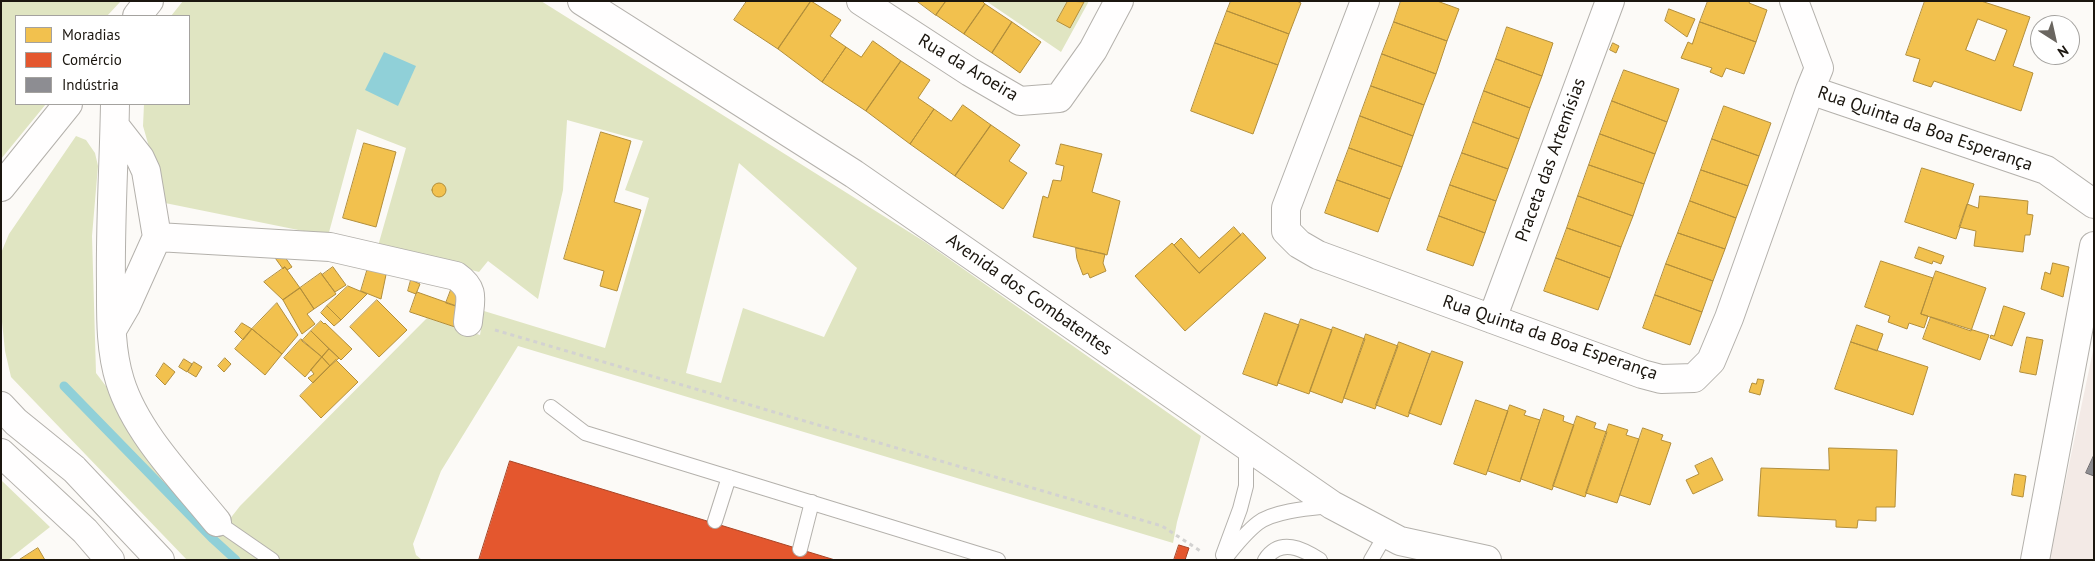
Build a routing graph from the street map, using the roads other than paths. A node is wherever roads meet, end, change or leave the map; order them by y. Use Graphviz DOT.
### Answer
graph roads {
  1 [pos="149,1"];
  2 [pos="582,1"];
  3 [pos="861,1"];
  4 [pos="1119,1"];
  5 [pos="1365,1"];
  6 [pos="1610,1"];
  7 [pos="1794,1"];
  8 [pos="138,15"];
  9 [pos="1810,90"];
  10 [pos="67,105"];
  11 [pos="115,115"];
  12 [pos="1,187"];
  13 [pos="2094,204"];
  14 [pos="157,237"];
  15 [pos="2094,246"];
  16 [pos="1492,319"];
  17 [pos="468,322"];
  18 [pos="111,332"];
  19 [pos="1,406"];
  20 [pos="551,407"];
  21 [pos="1246,444"];
  22 [pos="1,453"];
  23 [pos="729,477"];
  24 [pos="812,502"];
  25 [pos="1332,506"];
  26 [pos="716,521"];
  27 [pos="217,522"];
  28 [pos="1386,534"];
  29 [pos="800,549"];
  30 [pos="110,560"];
  31 [pos="160,560"];
  32 [pos="272,560"];
  33 [pos="998,560"];
  34 [pos="1222,560"];
  35 [pos="1265,560"];
  36 [pos="1320,560"];
  37 [pos="1371,560"];
  38 [pos="1487,560"];
  39 [pos="2035,560"];
  1 -- 8 [label="street"];
  2 -- 21 [label="street, Avenida dos Combatentes"];
  3 -- 4 [label="street, Rua da Aroeira"];
  5 -- 16 [label="street, Rua Quinta da Boa Esperança"];
  6 -- 16 [label="street, Praceta das Artemísias"];
  7 -- 9 [label="street"];
  9 -- 13 [label="street, Rua Quinta da Boa Esperança"];
  9 -- 16 [label="street, Rua Quinta da Boa Esperança"];
  10 -- 12 [label="street"];
  11 -- 14 [label="street"];
  11 -- 18 [label="street"];
  14 -- 17 [label="street"];
  14 -- 18 [label="street"];
  15 -- 39 [label="street"];
  18 -- 27 [label="street"];
  19 -- 31 [label="street"];
  20 -- 23 [label="lane"];
  21 -- 25 [label="street, Avenida dos Combatentes"];
  21 -- 34 [label="lane"];
  22 -- 30 [label="street"];
  23 -- 24 [label="lane"];
  23 -- 26 [label="lane"];
  24 -- 29 [label="lane"];
  24 -- 33 [label="lane"];
  25 -- 28 [label="street, Avenida dos Combatentes"];
  25 -- 34 [label="lane"];
  27 -- 32 [label="lane"];
  28 -- 37 [label="lane"];
  28 -- 38 [label="street, Avenida dos Combatentes"];
  35 -- 36 [label="lane"];
}
